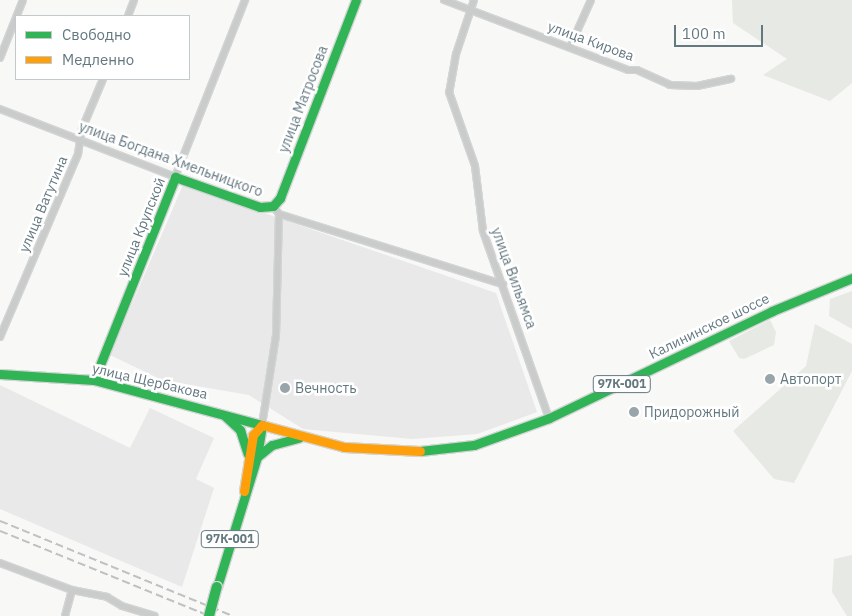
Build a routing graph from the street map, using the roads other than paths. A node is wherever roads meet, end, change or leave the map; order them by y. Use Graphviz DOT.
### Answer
graph roads {
  1 [pos="23,0"];
  2 [pos="134,0"];
  3 [pos="245,0"];
  4 [pos="356,0"];
  5 [pos="444,0"];
  6 [pos="474,0"];
  7 [pos="591,0"];
  8 [pos="470,11"];
  9 [pos="17,15"];
  10 [pos="128,15"];
  11 [pos="15,20"];
  12 [pos="570,47"];
  13 [pos="0,58"];
  14 [pos="731,79"];
  15 [pos="103,80"];
  16 [pos="0,109"];
  17 [pos="80,141"];
  18 [pos="175,177"];
  19 [pos="276,210"];
  20 [pos="852,278"];
  21 [pos="503,284"];
  22 [pos="0,337"];
  23 [pos="0,374"];
  24 [pos="94,380"];
  25 [pos="218,412"];
  26 [pos="549,418"];
  27 [pos="262,425"];
  28 [pos="307,439"];
  29 [pos="253,457"];
  30 [pos="0,564"];
  31 [pos="72,590"];
  32 [pos="65,616"];
  33 [pos="154,616"];
  34 [pos="209,616"];
  1 -- 9 [label="street"];
  2 -- 10 [label="street"];
  3 -- 18 [label="street, улица Крупской"];
  4 -- 19 [label="main road, улица Матросова"];
  5 -- 8 [label="street, улица Кирова"];
  6 -- 8 [label="street, улица Вильямса"];
  7 -- 12 [label="street"];
  8 -- 12 [label="street, улица Кирова"];
  8 -- 21 [label="street, улица Вильямса"];
  11 -- 13 [label="street"];
  12 -- 14 [label="street, улица Кирова"];
  15 -- 17 [label="street, улица Ватутина"];
  16 -- 17 [label="street, улица Богдана Хмельницкого"];
  17 -- 18 [label="street, улица Богдана Хмельницкого"];
  17 -- 22 [label="street, улица Ватутина"];
  18 -- 19 [label="main road, улица Богдана Хмельницкого"];
  18 -- 24 [label="main road, улица Крупской"];
  19 -- 21 [label="street, улица Богдана Хмельницкого"];
  19 -- 27 [label="street"];
  20 -- 26 [label="main road, Калининское шоссе / 97К-001"];
  21 -- 26 [label="street, улица Вильямса"];
  23 -- 24 [label="main road, улица Щербакова"];
  24 -- 25 [label="main road, улица Щербакова"];
  25 -- 27 [label="main road, улица Щербакова"];
  25 -- 29 [label="main road"];
  26 -- 28 [label="main road, Калининское шоссе / 97К-001"];
  27 -- 28 [label="main road, Калининское шоссе / 97К-001"];
  27 -- 29 [label="main road, 97К-001"];
  28 -- 29 [label="main road, 97К-001"];
  29 -- 34 [label="main road, 97К-001, bridge"];
  30 -- 31 [label="street"];
  31 -- 32 [label="street"];
  31 -- 33 [label="street"];
}
